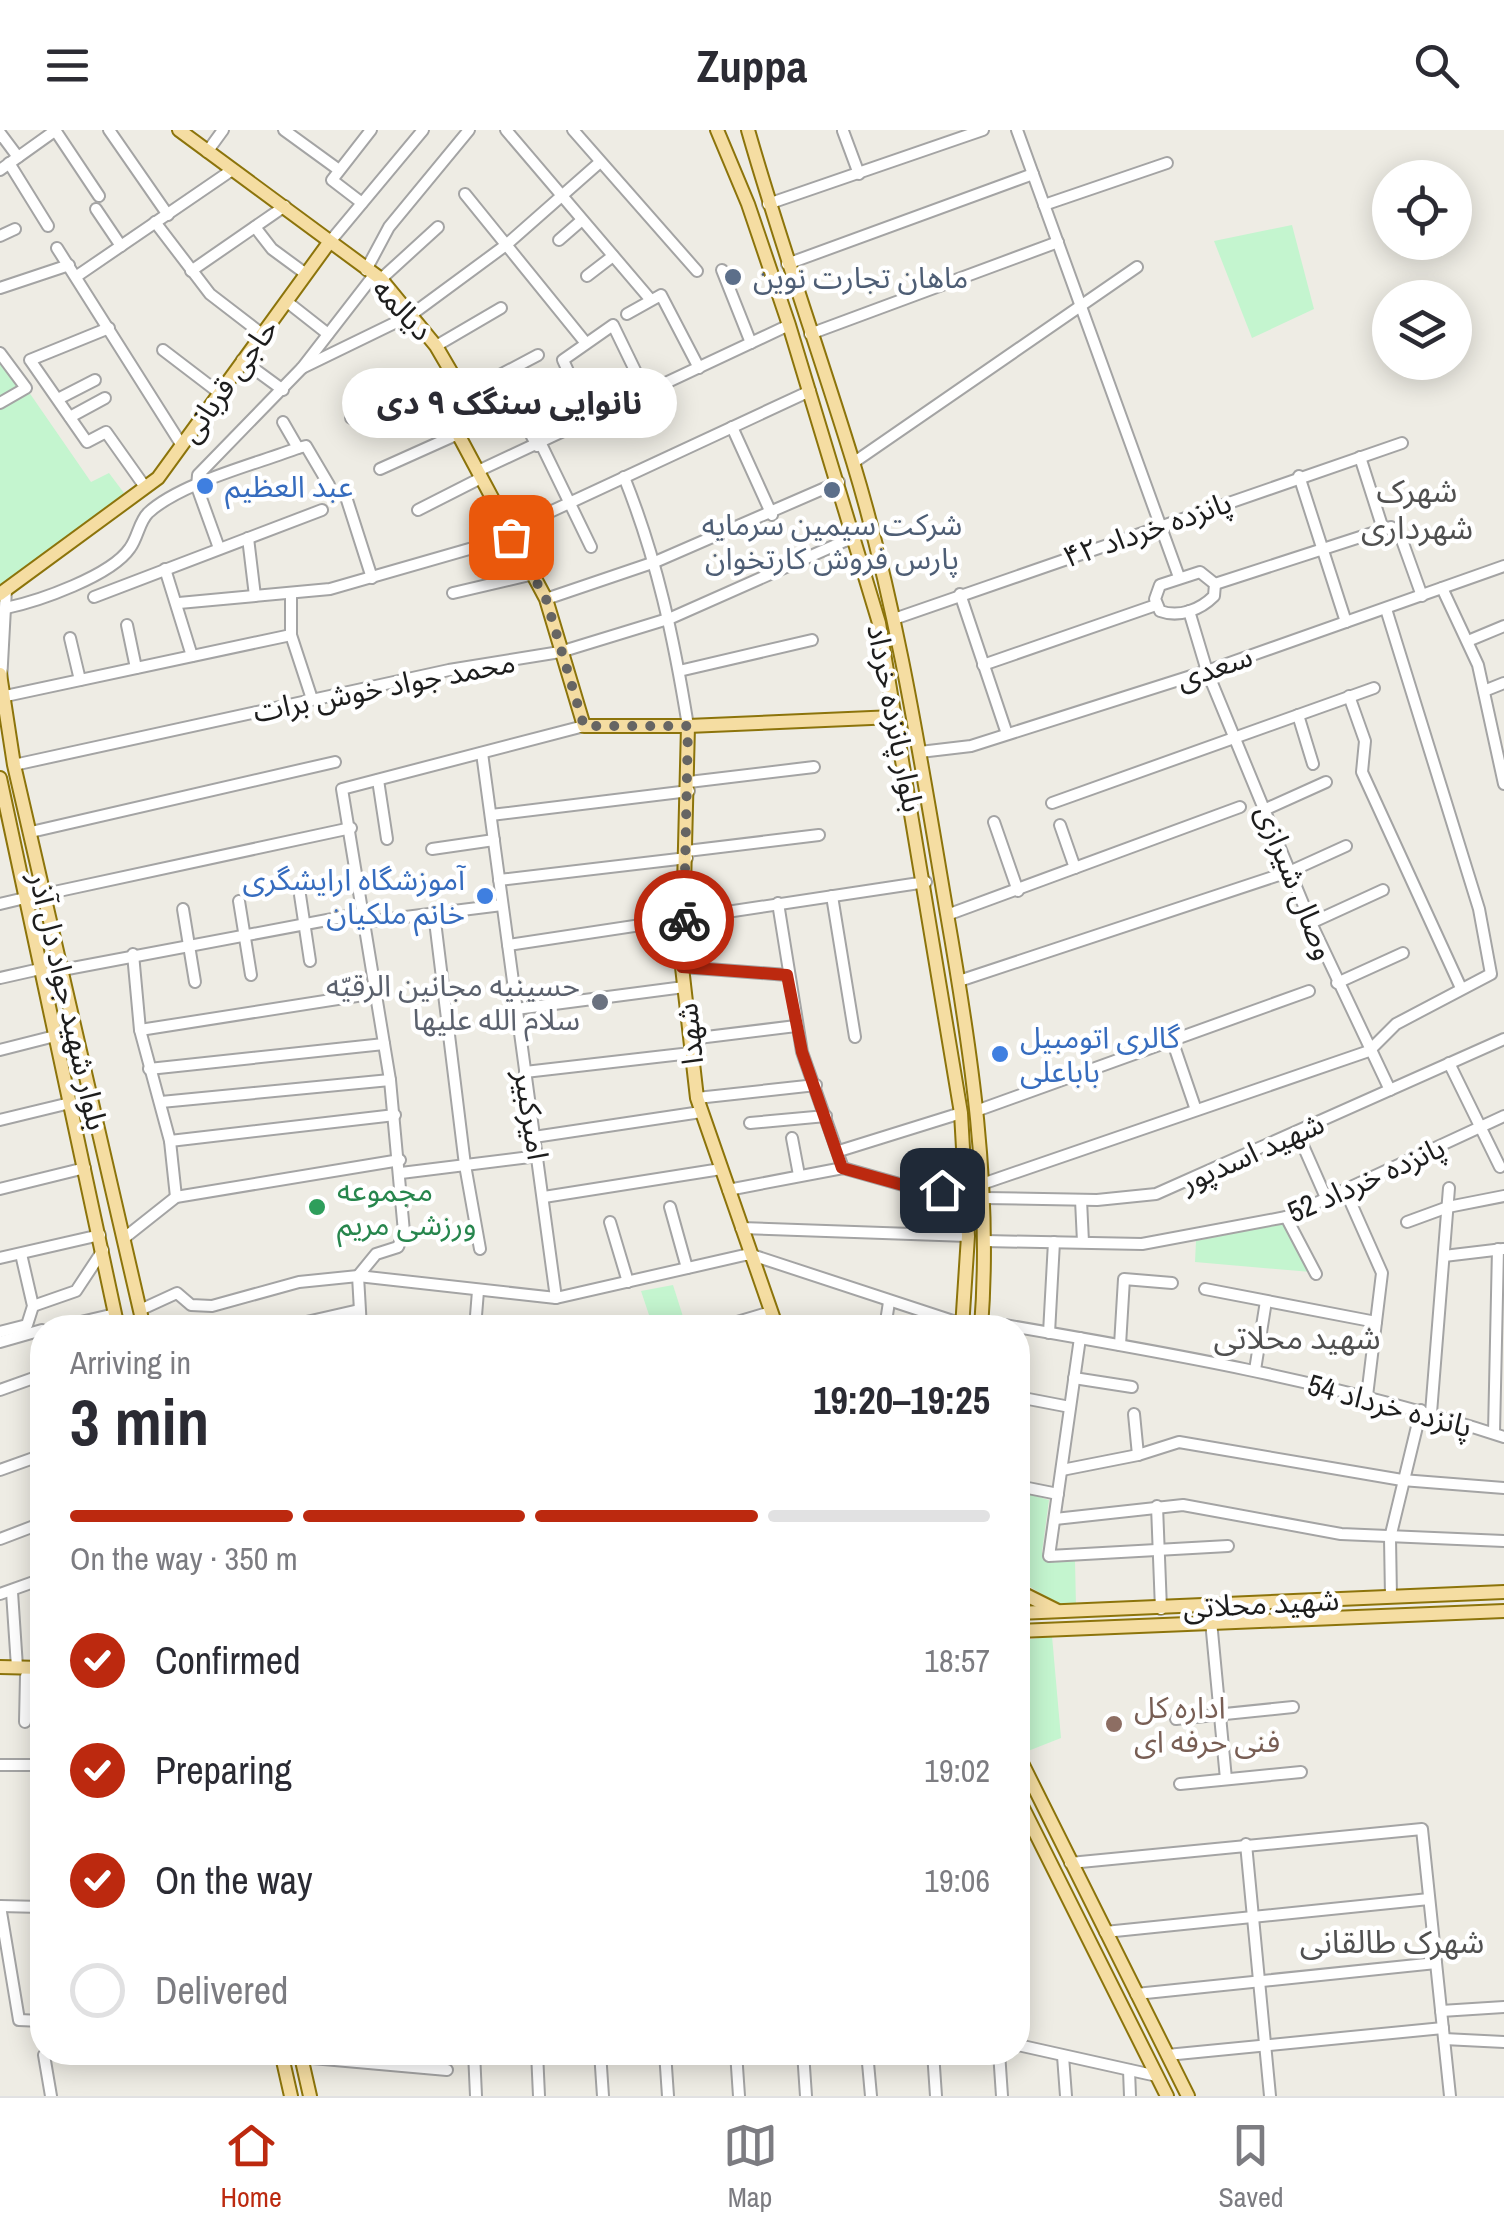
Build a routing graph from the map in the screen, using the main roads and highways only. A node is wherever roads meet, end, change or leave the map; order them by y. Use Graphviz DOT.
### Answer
graph roads {
  1 [pos="179,130"];
  2 [pos="748,131"];
  3 [pos="722,134"];
  4 [pos="328,244"];
  5 [pos="4,597"];
  6 [pos="0,674"];
  7 [pos="1,683"];
  8 [pos="1,697"];
  9 [pos="894,717"];
  10 [pos="688,726"];
  11 [pos="0,778"];
  12 [pos="6,838"];
  13 [pos="115,1315"];
  14 [pos="141,1315"];
  15 [pos="772,1315"];
  16 [pos="963,1315"];
  17 [pos="981,1315"];
  18 [pos="1504,1592"];
  19 [pos="1030,1596"];
  20 [pos="1504,1610"];
  21 [pos="1030,1613"];
  22 [pos="1063,1614"];
  23 [pos="1030,1630"];
  24 [pos="0,1667"];
  25 [pos="30,1670"];
  26 [pos="22,1671"];
  27 [pos="30,1673"];
  28 [pos="0,1675"];
  29 [pos="1030,1780"];
  30 [pos="1030,1822"];
  31 [pos="284,2065"];
  32 [pos="303,2065"];
  33 [pos="291,2096"];
  34 [pos="310,2096"];
  35 [pos="1166,2096"];
  36 [pos="1189,2096"];
  1 -- 4 [label="main road, دیالمه"];
  2 -- 17 [label="main road, بلوار پانزده خرداد"];
  3 -- 9 [label="main road, بلوار پانزده خرداد"];
  4 -- 5 [label="main road, حاجی قربانی"];
  4 -- 10 [label="main road, دیالمه"];
  6 -- 7 [label="main road, بلوار شهید جواد دل آذر"];
  7 -- 8 [label="main road, بلوار شهید جواد دل آذر"];
  8 -- 14 [label="main road, بلوار شهید جواد دل آذر"];
  9 -- 10 [label="main road"];
  9 -- 16 [label="main road, بلوار پانزده خرداد"];
  10 -- 15 [label="main road, شهدا"];
  11 -- 12 [label="main road, بلوار شهید جواد دل آذر"];
  12 -- 13 [label="main road, بلوار شهید جواد دل آذر"];
  18 -- 22 [label="main road, شهید محلاتی"];
  19 -- 22 [label="main road"];
  20 -- 23 [label="main road, شهید محلاتی"];
  21 -- 22 [label="main road, شهید محلاتی"];
  24 -- 26 [label="main road"];
  25 -- 26 [label="main road"];
  26 -- 27 [label="main road"];
  26 -- 28 [label="main road"];
  29 -- 36 [label="main road"];
  30 -- 35 [label="main road"];
  31 -- 33 [label="main road"];
  32 -- 34 [label="main road"];
}
